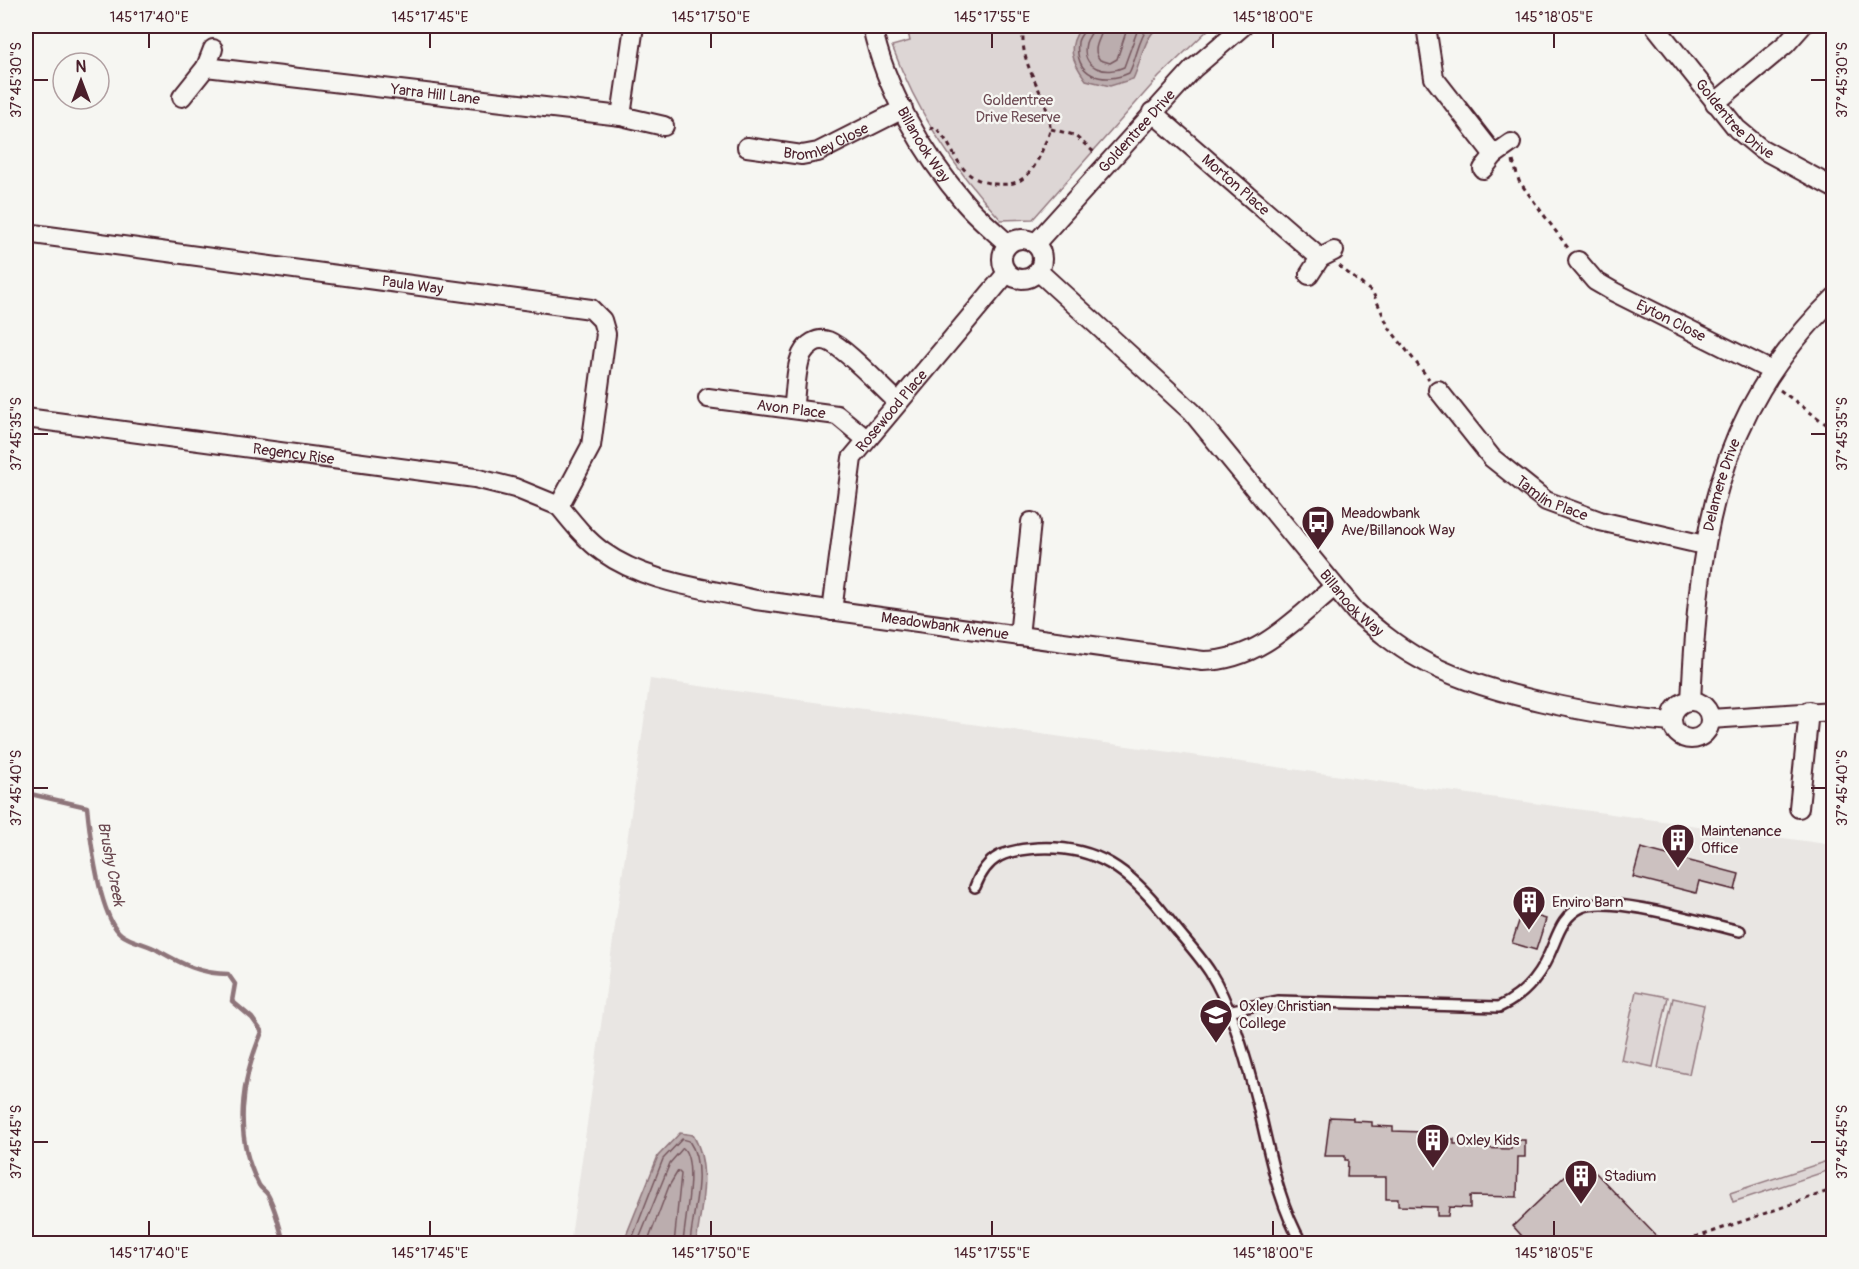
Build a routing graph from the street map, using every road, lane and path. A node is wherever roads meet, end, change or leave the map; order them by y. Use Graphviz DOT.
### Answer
graph roads {
  1 [pos="634,26"];
  2 [pos="872,26"];
  3 [pos="1024,26"];
  4 [pos="1244,26"];
  5 [pos="1426,26"];
  6 [pos="1655,26"];
  7 [pos="1802,26"];
  8 [pos="213,49"];
  9 [pos="206,67"];
  10 [pos="182,97"];
  11 [pos="1715,103"];
  12 [pos="903,109"];
  13 [pos="1152,112"];
  14 [pos="621,116"];
  15 [pos="664,126"];
  16 [pos="1051,129"];
  17 [pos="918,135"];
  18 [pos="747,147"];
  19 [pos="1498,154"];
  20 [pos="1106,165"];
  21 [pos="1833,188"];
  22 [pos="26,233"];
  23 [pos="1008,244"];
  24 [pos="1035,244"];
  25 [pos="1327,255"];
  26 [pos="1578,261"];
  27 [pos="1038,272"];
  28 [pos="1007,273"];
  29 [pos="1309,275"];
  30 [pos="1833,298"];
  31 [pos="1769,376"];
  32 [pos="1438,390"];
  33 [pos="708,398"];
  34 [pos="898,402"];
  35 [pos="793,409"];
  36 [pos="26,418"];
  37 [pos="1833,430"];
  38 [pos="866,439"];
  39 [pos="559,506"];
  40 [pos="1031,522"];
  41 [pos="1704,545"];
  42 [pos="1334,586"];
  43 [pos="832,611"];
  44 [pos="1019,636"];
  45 [pos="1692,701"];
  46 [pos="1809,711"];
  47 [pos="1833,711"];
  48 [pos="1710,718"];
  49 [pos="1672,722"];
  50 [pos="1799,808"];
  51 [pos="975,887"];
  52 [pos="1740,931"];
  53 [pos="1227,1011"];
  54 [pos="1833,1189"];
  55 [pos="1695,1238"];
  56 [pos="1302,1244"];
  1 -- 14 [label="street"];
  2 -- 12 [label="street, Billanook Way"];
  3 -- 16 [label="path"];
  4 -- 13 [label="street, Goldentree Drive"];
  5 -- 19 [label="street"];
  6 -- 11 [label="street, Goldentree Drive"];
  7 -- 11 [label="street"];
  8 -- 9 [label="street"];
  9 -- 10 [label="street"];
  9 -- 14 [label="street, Yarra Hill Lane"];
  11 -- 21 [label="street, Goldentree Drive"];
  12 -- 17 [label="street, Billanook Way"];
  12 -- 18 [label="street, Bromley Close"];
  13 -- 20 [label="street, Goldentree Drive"];
  13 -- 25 [label="street, Morton Place"];
  14 -- 15 [label="street, Yarra Hill Lane"];
  16 -- 17 [label="path"];
  16 -- 20 [label="path"];
  17 -- 23 [label="street, Billanook Way"];
  19 -- 26 [label="path"];
  20 -- 24 [label="street, Goldentree Drive"];
  22 -- 39 [label="street, Paula Way"];
  23 -- 24 [label="street"];
  23 -- 28 [label="street"];
  24 -- 27 [label="street"];
  25 -- 29 [label="street"];
  25 -- 32 [label="path"];
  26 -- 31 [label="street, Eyton Close"];
  27 -- 28 [label="street"];
  27 -- 42 [label="street, Billanook Way"];
  28 -- 34 [label="street, Rosewood Place"];
  30 -- 31 [label="street, Delamere Drive"];
  31 -- 37 [label="path"];
  31 -- 41 [label="street, Delamere Drive"];
  32 -- 41 [label="street, Tamlin Place"];
  33 -- 35 [label="street, Avon Place"];
  34 -- 35 [label="street"];
  34 -- 38 [label="street, Rosewood Place"];
  35 -- 38 [label="street, Avon Place"];
  36 -- 39 [label="street, Regency Rise"];
  38 -- 43 [label="street, Rosewood Place"];
  39 -- 43 [label="street, Meadowbank Avenue"];
  40 -- 44 [label="street"];
  41 -- 45 [label="street, Delamere Drive"];
  42 -- 44 [label="street, Meadowbank Avenue"];
  42 -- 49 [label="street, Billanook Way"];
  43 -- 44 [label="street, Meadowbank Avenue"];
  45 -- 48 [label="street"];
  45 -- 49 [label="street"];
  46 -- 47 [label="street"];
  46 -- 48 [label="street"];
  46 -- 50 [label="street"];
  48 -- 49 [label="street"];
  51 -- 53 [label="lane"];
  52 -- 53 [label="lane"];
  53 -- 56 [label="lane"];
  54 -- 55 [label="path"];
}
